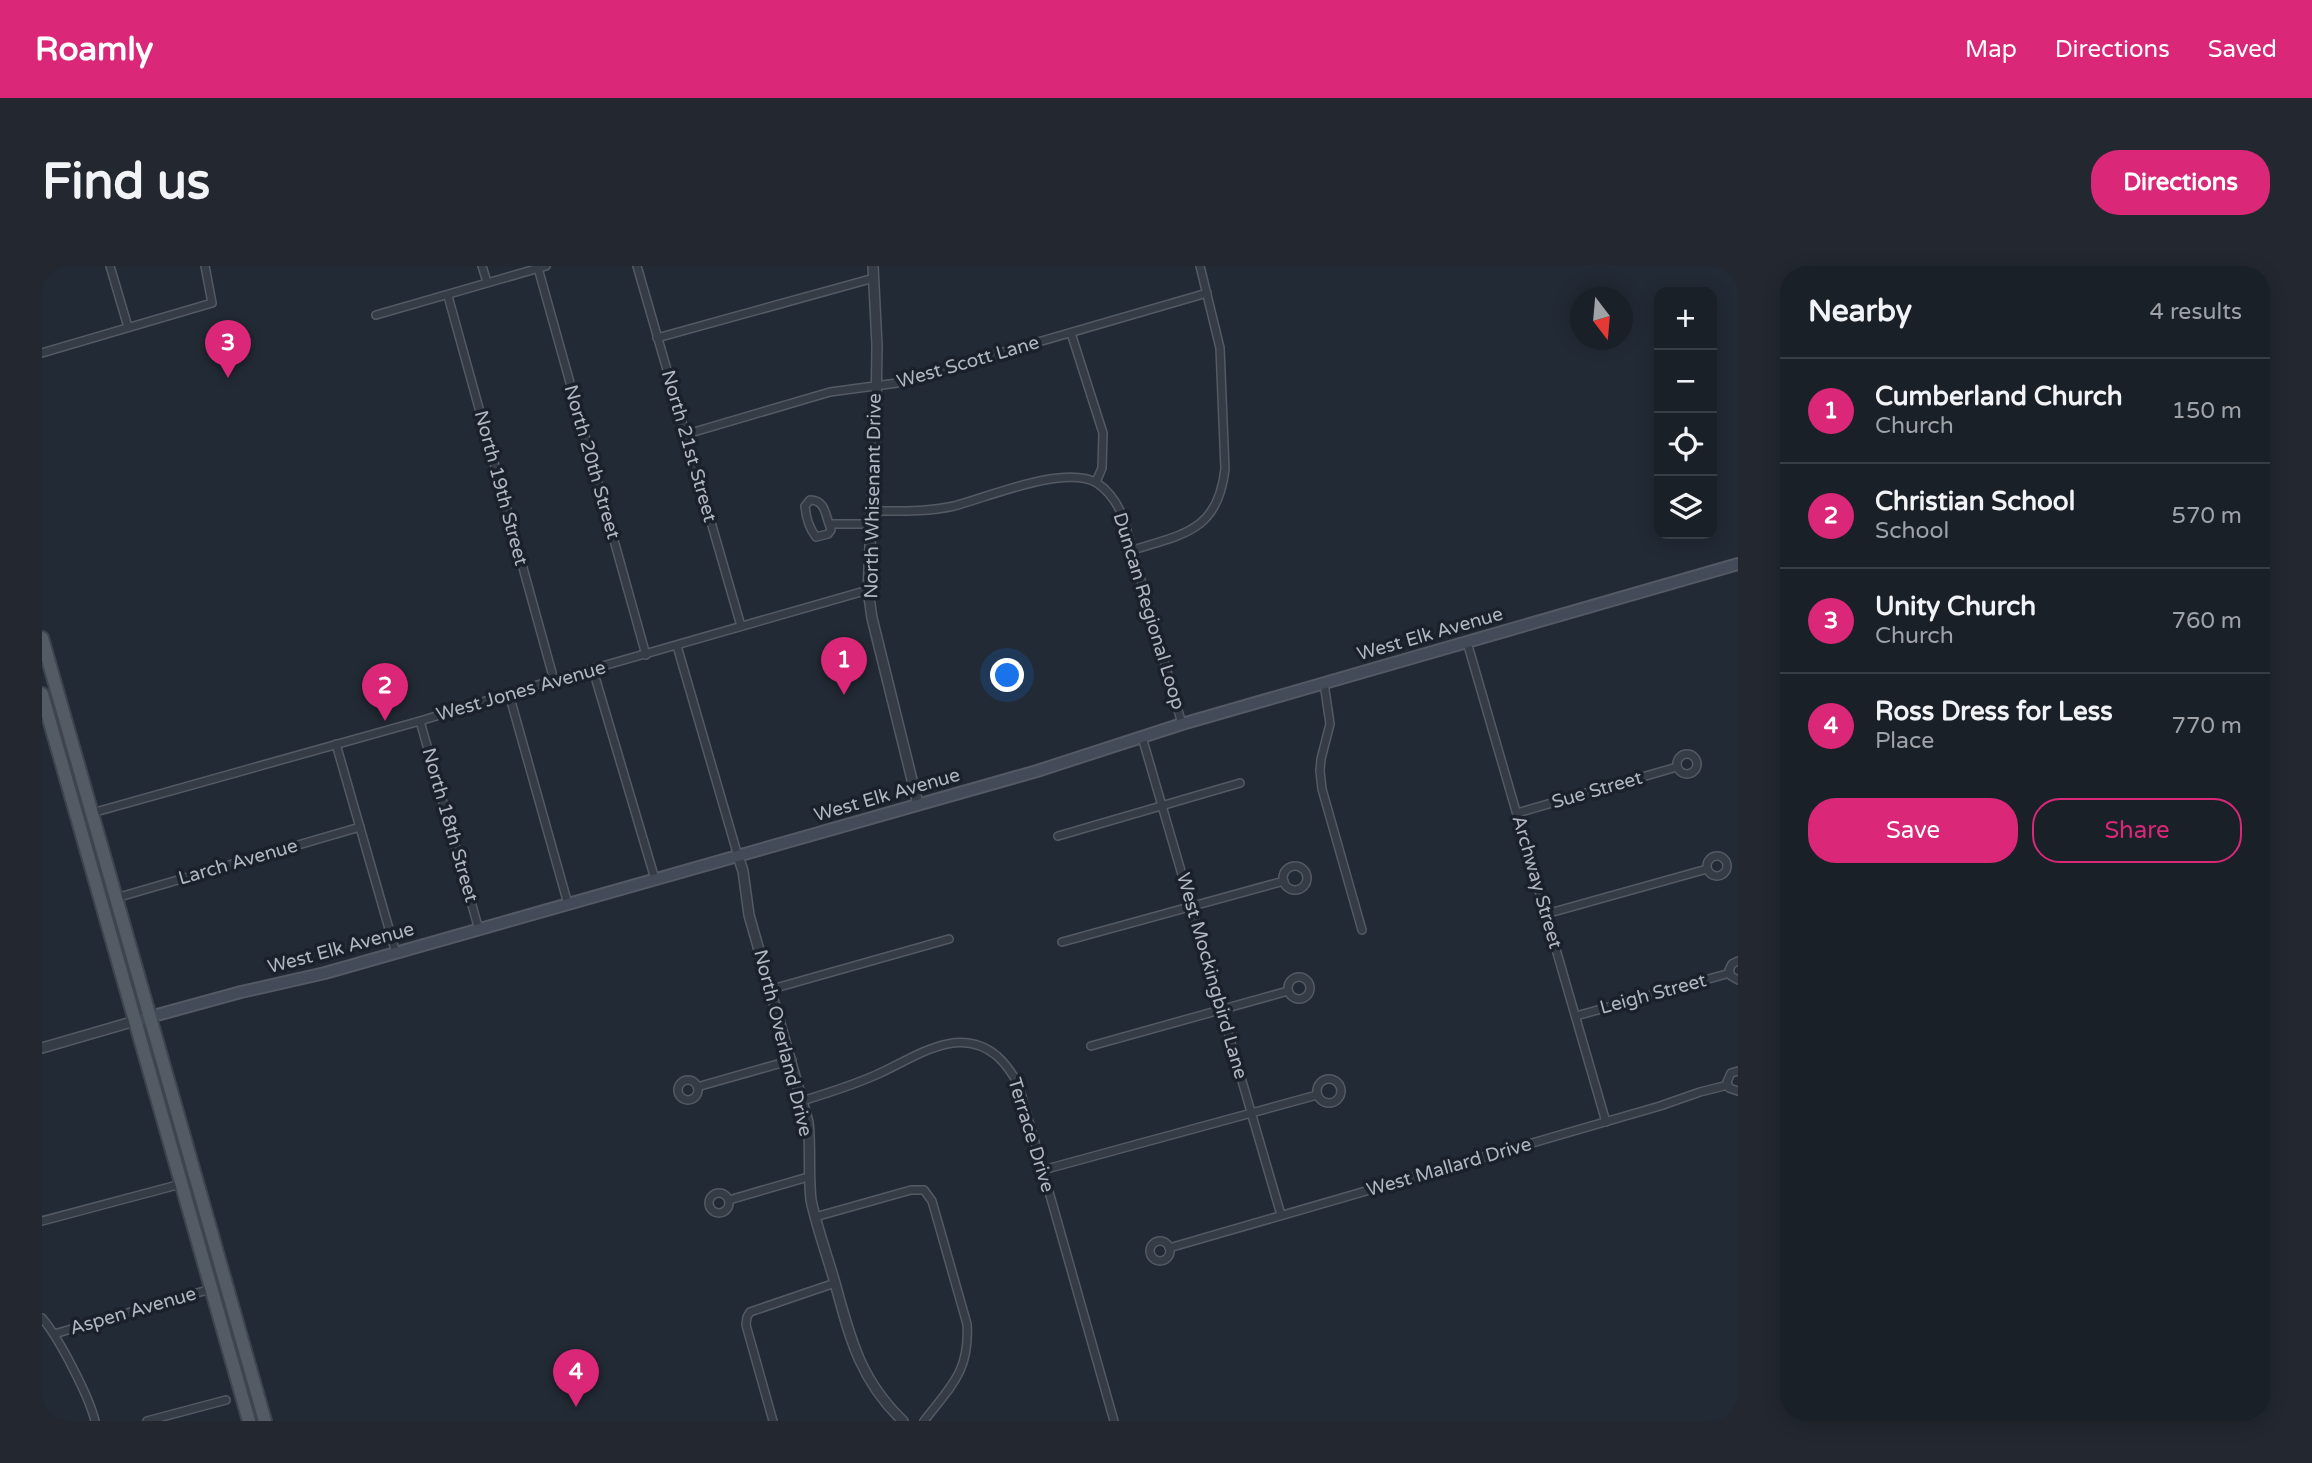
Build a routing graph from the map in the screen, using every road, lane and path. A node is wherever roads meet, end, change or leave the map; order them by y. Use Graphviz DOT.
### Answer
graph roads {
  1 [pos="110,266"];
  2 [pos="205,266"];
  3 [pos="482,266"];
  4 [pos="637,266"];
  5 [pos="873,266"];
  6 [pos="1200,266"];
  7 [pos="542,267"];
  8 [pos="874,278"];
  9 [pos="487,282"];
  10 [pos="1207,293"];
  11 [pos="448,296"];
  12 [pos="376,315"];
  13 [pos="128,327"];
  14 [pos="1071,333"];
  15 [pos="657,338"];
  16 [pos="42,353"];
  17 [pos="876,387"];
  18 [pos="687,434"];
  19 [pos="1096,482"];
  20 [pos="873,511"];
  21 [pos="829,523"];
  22 [pos="872,524"];
  23 [pos="1133,550"];
  24 [pos="1738,564"];
  25 [pos="868,590"];
  26 [pos="741,626"];
  27 [pos="42,639"];
  28 [pos="1467,642"];
  29 [pos="677,646"];
  30 [pos="646,655"];
  31 [pos="593,670"];
  32 [pos="554,680"];
  33 [pos="1324,683"];
  34 [pos="42,694"];
  35 [pos="509,694"];
  36 [pos="63,711"];
  37 [pos="48,715"];
  38 [pos="420,721"];
  39 [pos="1182,724"];
  40 [pos="1142,737"];
  41 [pos="336,744"];
  42 [pos="1677,766"];
  43 [pos="1240,783"];
  44 [pos="918,804"];
  45 [pos="1162,806"];
  46 [pos="92,813"];
  47 [pos="1517,813"];
  48 [pos="360,827"];
  49 [pos="1058,836"];
  50 [pos="99,837"];
  51 [pos="84,841"];
  52 [pos="738,856"];
  53 [pos="1707,869"];
  54 [pos="655,879"];
  55 [pos="1284,881"];
  56 [pos="116,898"];
  57 [pos="568,904"];
  58 [pos="1192,906"];
  59 [pos="1546,914"];
  60 [pos="480,930"];
  61 [pos="1362,930"];
  62 [pos="949,939"];
  63 [pos="1062,942"];
  64 [pos="396,953"];
  65 [pos="1738,961"];
  66 [pos="1730,973"];
  67 [pos="1738,980"];
  68 [pos="772,989"];
  69 [pos="1288,991"];
  70 [pos="1222,1009"];
  71 [pos="1576,1016"];
  72 [pos="150,1017"];
  73 [pos="135,1021"];
  74 [pos="1091,1046"];
  75 [pos="42,1048"];
  76 [pos="792,1059"];
  77 [pos="1738,1071"];
  78 [pos="1728,1085"];
  79 [pos="697,1087"];
  80 [pos="1738,1091"];
  81 [pos="1317,1095"];
  82 [pos="802,1101"];
  83 [pos="1253,1114"];
  84 [pos="1606,1122"];
  85 [pos="1043,1170"];
  86 [pos="808,1177"];
  87 [pos="181,1184"];
  88 [pos="200,1193"];
  89 [pos="185,1198"];
  90 [pos="729,1200"];
  91 [pos="1281,1215"];
  92 [pos="815,1217"];
  93 [pos="42,1222"];
  94 [pos="1169,1248"];
  95 [pos="835,1283"];
  96 [pos="211,1289"];
  97 [pos="42,1318"];
  98 [pos="54,1334"];
  99 [pos="226,1399"];
  100 [pos="259,1400"];
  101 [pos="244,1404"];
  102 [pos="95,1421"];
  103 [pos="147,1421"];
  104 [pos="249,1421"];
  105 [pos="265,1421"];
  106 [pos="773,1421"];
  107 [pos="903,1421"];
  108 [pos="924,1421"];
  109 [pos="1114,1421"];
  1 -- 13 [label="street"];
  2 -- 13 [label="street"];
  3 -- 9 [label="street"];
  4 -- 15 [label="street, North 21st Street"];
  5 -- 8 [label="street, North Whisenant Drive"];
  6 -- 10 [label="street"];
  7 -- 9 [label="street"];
  7 -- 30 [label="street, North 20th Street"];
  8 -- 15 [label="street"];
  8 -- 17 [label="street, North Whisenant Drive"];
  9 -- 11 [label="street"];
  10 -- 14 [label="street, West Scott Lane"];
  10 -- 23 [label="street"];
  11 -- 12 [label="street"];
  11 -- 32 [label="street, North 19th Street"];
  13 -- 16 [label="street"];
  14 -- 17 [label="street, West Scott Lane"];
  14 -- 19 [label="street"];
  15 -- 18 [label="street, North 21st Street"];
  17 -- 18 [label="street, West Scott Lane"];
  17 -- 20 [label="street, North Whisenant Drive"];
  18 -- 26 [label="street, North 21st Street"];
  19 -- 20 [label="street"];
  19 -- 23 [label="street, Duncan Regional Loop"];
  20 -- 22 [label="street, North Whisenant Drive"];
  21 -- 21 [label="street"];
  21 -- 22 [label="street"];
  22 -- 25 [label="street, North Whisenant Drive"];
  23 -- 39 [label="street, Duncan Regional Loop"];
  24 -- 28 [label="main road, West Elk Avenue"];
  25 -- 26 [label="street, West Jones Avenue"];
  25 -- 44 [label="street, North Whisenant Drive"];
  26 -- 29 [label="street, West Jones Avenue"];
  27 -- 36 [label="main road"];
  28 -- 33 [label="main road, West Elk Avenue"];
  28 -- 47 [label="street, Archway Street"];
  29 -- 30 [label="street, West Jones Avenue"];
  29 -- 52 [label="street"];
  30 -- 31 [label="street, West Jones Avenue"];
  31 -- 32 [label="street, West Jones Avenue"];
  31 -- 54 [label="street"];
  32 -- 35 [label="street, West Jones Avenue"];
  33 -- 39 [label="main road, West Elk Avenue"];
  33 -- 61 [label="street"];
  34 -- 37 [label="main road"];
  35 -- 38 [label="street, West Jones Avenue"];
  35 -- 57 [label="street"];
  36 -- 37 [label="main road"];
  36 -- 46 [label="main road"];
  37 -- 51 [label="main road"];
  38 -- 41 [label="street, West Jones Avenue"];
  38 -- 60 [label="street, North 18th Street"];
  39 -- 40 [label="main road, West Elk Avenue"];
  40 -- 44 [label="main road, West Elk Avenue"];
  40 -- 45 [label="street, West Mockingbird Lane"];
  41 -- 46 [label="street, West Jones Avenue"];
  41 -- 48 [label="street"];
  42 -- 47 [label="street, Sue Street"];
  43 -- 45 [label="street"];
  44 -- 52 [label="main road, West Elk Avenue"];
  45 -- 49 [label="street"];
  45 -- 58 [label="street, West Mockingbird Lane"];
  46 -- 50 [label="main road"];
  47 -- 59 [label="street, Archway Street"];
  48 -- 56 [label="street, Larch Avenue"];
  48 -- 64 [label="street"];
  50 -- 51 [label="main road"];
  50 -- 56 [label="main road"];
  51 -- 73 [label="main road"];
  52 -- 54 [label="main road, West Elk Avenue"];
  52 -- 68 [label="street, North Overland Drive"];
  53 -- 59 [label="street"];
  54 -- 57 [label="main road, West Elk Avenue"];
  55 -- 58 [label="street"];
  56 -- 72 [label="main road"];
  57 -- 60 [label="main road, West Elk Avenue"];
  58 -- 63 [label="street"];
  58 -- 70 [label="street, West Mockingbird Lane"];
  59 -- 71 [label="street, Archway Street"];
  60 -- 64 [label="main road, West Elk Avenue"];
  62 -- 68 [label="street"];
  64 -- 72 [label="main road, West Elk Avenue"];
  65 -- 66 [label="street, Leigh Street"];
  66 -- 67 [label="street, Leigh Street"];
  66 -- 71 [label="street, Leigh Street"];
  68 -- 76 [label="street, North Overland Drive"];
  69 -- 70 [label="street"];
  70 -- 74 [label="street"];
  70 -- 83 [label="street, West Mockingbird Lane"];
  71 -- 84 [label="street, Archway Street"];
  72 -- 73 [label="main road, West Elk Avenue"];
  72 -- 88 [label="main road"];
  73 -- 75 [label="street, West Elk Avenue"];
  73 -- 87 [label="main road"];
  76 -- 79 [label="street"];
  76 -- 82 [label="street, North Overland Drive"];
  77 -- 78 [label="street"];
  78 -- 80 [label="street"];
  78 -- 84 [label="street, West Mallard Drive"];
  81 -- 83 [label="street"];
  82 -- 85 [label="street, Terrace Drive"];
  82 -- 86 [label="street, North Overland Drive"];
  83 -- 85 [label="street"];
  83 -- 91 [label="street, West Mockingbird Lane"];
  84 -- 91 [label="street, West Mallard Drive"];
  85 -- 109 [label="street, Terrace Drive"];
  86 -- 90 [label="street"];
  86 -- 92 [label="street, North Overland Drive"];
  87 -- 89 [label="main road"];
  87 -- 93 [label="street"];
  88 -- 89 [label="main road"];
  88 -- 100 [label="main road"];
  89 -- 96 [label="main road"];
  91 -- 94 [label="street, West Mallard Drive"];
  92 -- 95 [label="street, North Overland Drive"];
  92 -- 108 [label="street"];
  95 -- 106 [label="street"];
  95 -- 107 [label="street, North Overland Drive"];
  96 -- 98 [label="street, Aspen Avenue"];
  96 -- 101 [label="main road"];
  97 -- 98 [label="street"];
  98 -- 102 [label="street"];
  99 -- 103 [label="street"];
  100 -- 101 [label="main road"];
  100 -- 105 [label="main road"];
  101 -- 104 [label="main road"];
}
